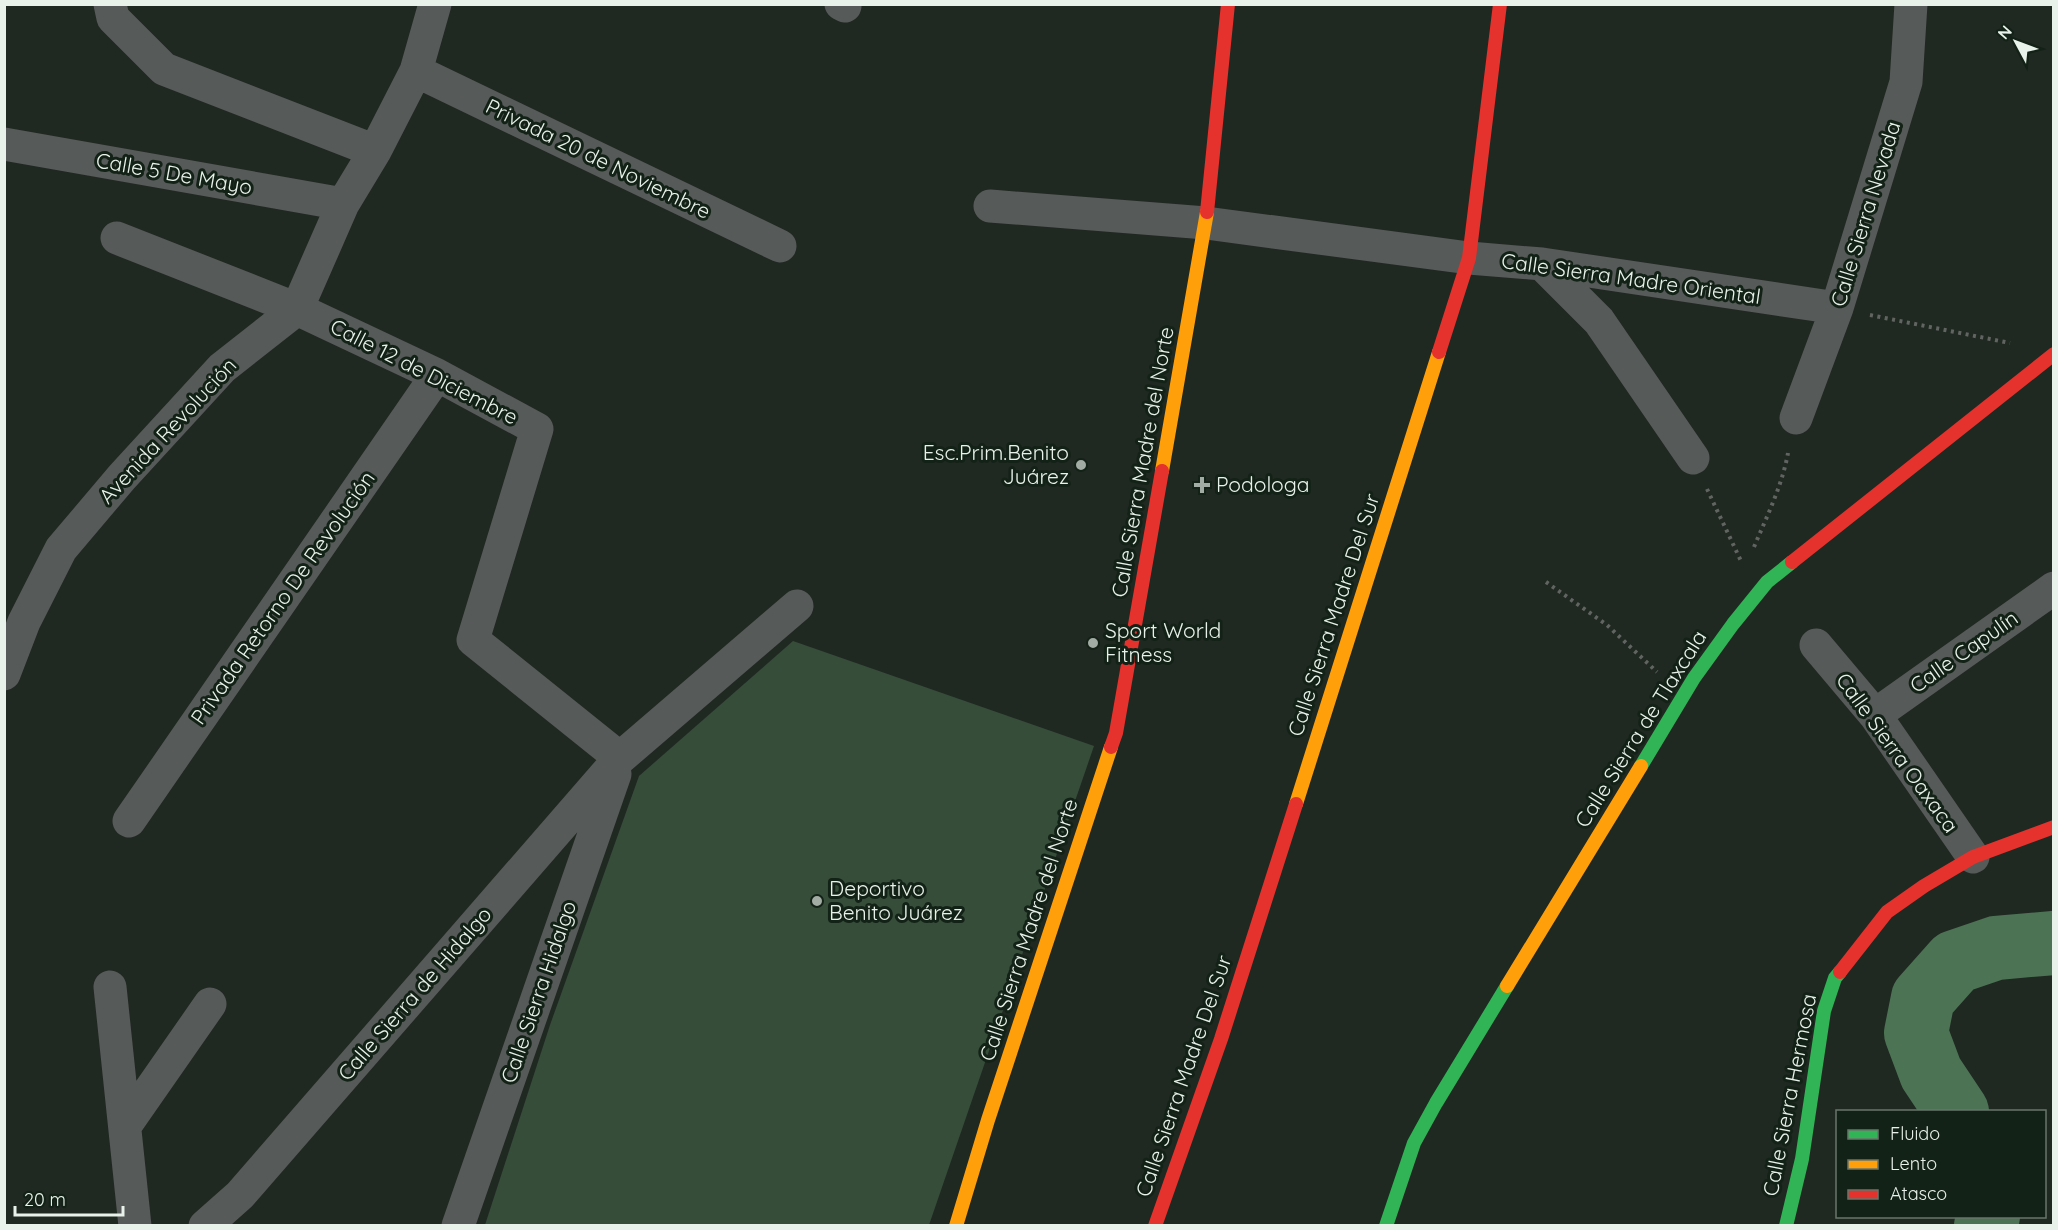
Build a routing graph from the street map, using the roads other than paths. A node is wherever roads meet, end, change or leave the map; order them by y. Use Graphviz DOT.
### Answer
graph roads {
  1 [pos="110,4"];
  2 [pos="435,4"];
  3 [pos="1228,4"];
  4 [pos="1500,4"];
  5 [pos="1911,4"];
  6 [pos="416,71"];
  7 [pos="4,144"];
  8 [pos="375,151"];
  9 [pos="343,204"];
  10 [pos="990,206"];
  11 [pos="1206,223"];
  12 [pos="117,238"];
  13 [pos="780,246"];
  14 [pos="1470,258"];
  15 [pos="1542,264"];
  16 [pos="1837,308"];
  17 [pos="297,309"];
  18 [pos="2054,354"];
  19 [pos="437,375"];
  20 [pos="1796,417"];
  21 [pos="1693,458"];
  22 [pos="2054,588"];
  23 [pos="797,606"];
  24 [pos="1816,645"];
  25 [pos="4,674"];
  26 [pos="1875,715"];
  27 [pos="620,758"];
  28 [pos="129,822"];
  29 [pos="2054,827"];
  30 [pos="1973,857"];
  31 [pos="110,987"];
  32 [pos="210,1004"];
  33 [pos="124,1126"];
  34 [pos="135,1226"];
  35 [pos="205,1226"];
  36 [pos="458,1226"];
  37 [pos="956,1226"];
  38 [pos="1155,1226"];
  39 [pos="1386,1226"];
  40 [pos="1786,1226"];
  1 -- 8 [label="street"];
  2 -- 6 [label="street, Avenida Revolución"];
  3 -- 11 [label="street, Calle Sierra Madre del Norte"];
  4 -- 14 [label="street, Calle Sierra Madre Del Sur"];
  5 -- 16 [label="street, Calle Sierra Nevada"];
  6 -- 8 [label="street, Avenida Revolución"];
  6 -- 13 [label="street, Privada 20 de Noviembre"];
  7 -- 9 [label="street, Calle 5 De Mayo"];
  8 -- 9 [label="street, Avenida Revolución"];
  9 -- 17 [label="street, Avenida Revolución"];
  10 -- 11 [label="street, Calle Sierra Madre Oriental"];
  11 -- 14 [label="street, Calle Sierra Madre Oriental"];
  11 -- 37 [label="street, Calle Sierra Madre del Norte"];
  12 -- 17 [label="street, Calle 12 de Diciembre"];
  14 -- 15 [label="street, Calle Sierra Madre Oriental"];
  14 -- 38 [label="street, Calle Sierra Madre Del Sur"];
  15 -- 16 [label="street, Calle Sierra Madre Oriental"];
  15 -- 21 [label="street"];
  16 -- 20 [label="street, Calle Sierra Nevada"];
  17 -- 19 [label="street, Calle 12 de Diciembre"];
  17 -- 25 [label="street, Avenida Revolución"];
  18 -- 39 [label="street, Calle Sierra de Tlaxcala"];
  19 -- 27 [label="street, Calle 12 de Diciembre"];
  19 -- 28 [label="street, Privada Retorno De Revolución"];
  22 -- 26 [label="street, Calle Capulín"];
  23 -- 27 [label="street, Calle Sierra de Hidalgo"];
  24 -- 26 [label="street, Calle Sierra Oaxaca"];
  26 -- 30 [label="street, Calle Sierra Oaxaca"];
  27 -- 35 [label="street, Calle Sierra de Hidalgo"];
  27 -- 36 [label="street, Calle Sierra Hidalgo"];
  29 -- 30 [label="street"];
  30 -- 40 [label="street, Calle Sierra Hermosa"];
  31 -- 33 [label="street"];
  32 -- 33 [label="street"];
  33 -- 34 [label="street"];
}
